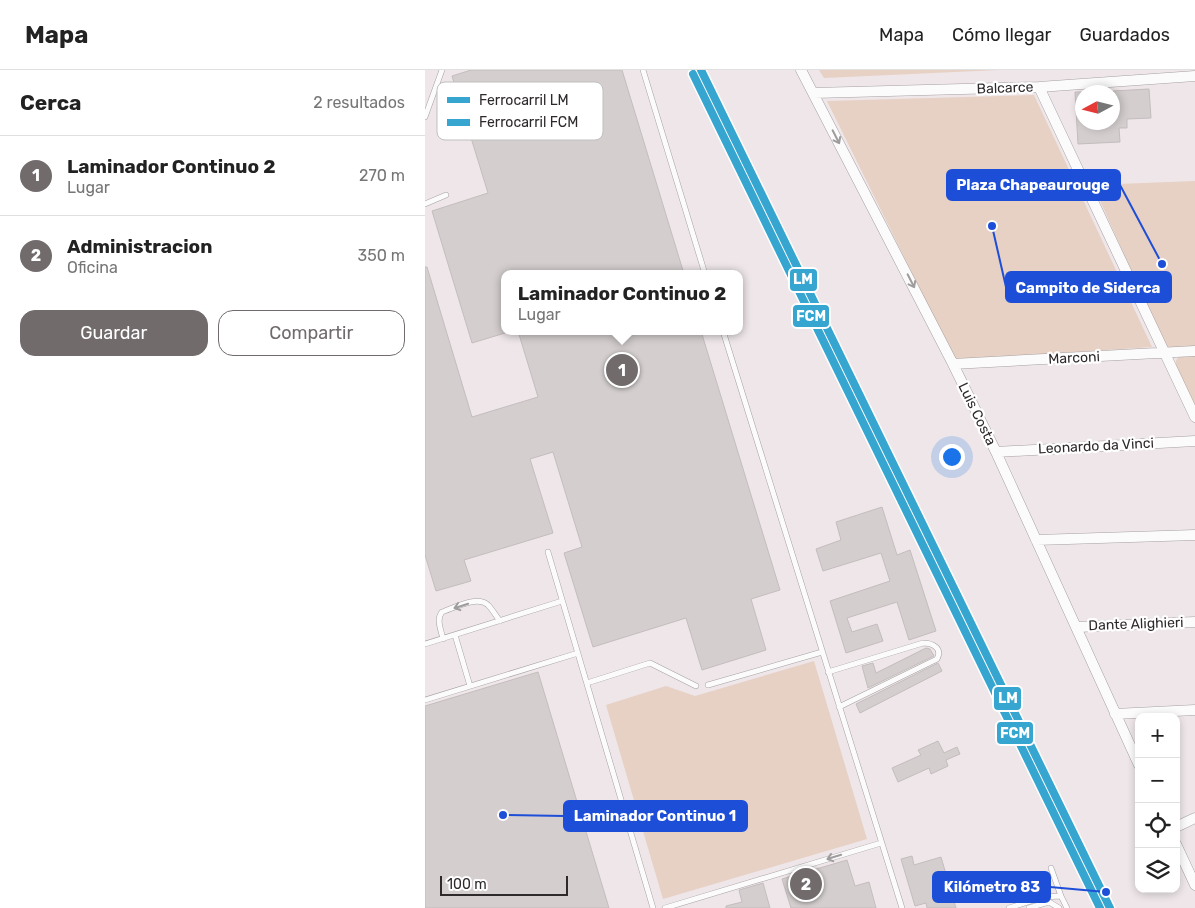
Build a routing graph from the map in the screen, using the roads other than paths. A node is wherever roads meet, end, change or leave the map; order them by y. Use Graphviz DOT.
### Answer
graph roads {
  1 [pos="442,70"];
  2 [pos="643,70"];
  3 [pos="801,70"];
  4 [pos="1129,75"];
  5 [pos="1195,76"];
  6 [pos="438,82"];
  7 [pos="437,84"];
  8 [pos="1039,87"];
  9 [pos="814,93"];
  10 [pos="425,116"];
  11 [pos="446,195"];
  12 [pos="425,204"];
  13 [pos="704,270"];
  14 [pos="724,335"];
  15 [pos="1195,351"];
  16 [pos="1165,353"];
  17 [pos="953,364"];
  18 [pos="1195,417"];
  19 [pos="1195,441"];
  20 [pos="996,452"];
  21 [pos="1195,535"];
  22 [pos="1036,540"];
  23 [pos="548,552"];
  24 [pos="562,601"];
  25 [pos="499,621"];
  26 [pos="1195,622"];
  27 [pos="1077,627"];
  28 [pos="455,635"];
  29 [pos="443,639"];
  30 [pos="425,644"];
  31 [pos="822,652"];
  32 [pos="578,653"];
  33 [pos="828,672"];
  34 [pos="587,683"];
  35 [pos="708,685"];
  36 [pos="470,686"];
  37 [pos="696,686"];
  38 [pos="425,700"];
  39 [pos="839,707"];
  40 [pos="1195,710"];
  41 [pos="1115,714"];
  42 [pos="1136,758"];
  43 [pos="1195,818"];
  44 [pos="1180,826"];
  45 [pos="881,843"];
  46 [pos="1178,848"];
  47 [pos="1051,868"];
  48 [pos="1195,885"];
  49 [pos="1061,896"];
  50 [pos="653,908"];
  51 [pos="665,908"];
  52 [pos="901,908"];
  53 [pos="1009,908"];
  54 [pos="1029,908"];
  55 [pos="1059,908"];
  56 [pos="1067,908"];
  1 -- 6 [label="lane"];
  2 -- 13 [label="lane"];
  3 -- 9 [label="street, Luis Costa"];
  4 -- 5 [label="street, Balcarce"];
  4 -- 8 [label="street, Balcarce"];
  7 -- 10 [label="lane"];
  8 -- 9 [label="street, Balcarce"];
  8 -- 16 [label="street"];
  9 -- 17 [label="street, Luis Costa, one-way"];
  11 -- 12 [label="lane"];
  14 -- 31 [label="lane"];
  15 -- 16 [label="street, Marconi"];
  16 -- 17 [label="street, Marconi"];
  16 -- 18 [label="street"];
  17 -- 20 [label="street, Luis Costa"];
  19 -- 20 [label="street, Leonardo da Vinci"];
  20 -- 22 [label="street, Luis Costa"];
  21 -- 22 [label="street"];
  22 -- 27 [label="street, Luis Costa"];
  23 -- 24 [label="lane"];
  24 -- 25 [label="lane"];
  24 -- 32 [label="lane"];
  25 -- 28 [label="lane"];
  25 -- 29 [label="lane, one-way"];
  26 -- 27 [label="street, Dante Alighieri"];
  27 -- 41 [label="street, Luis Costa"];
  28 -- 29 [label="lane"];
  28 -- 36 [label="lane"];
  29 -- 30 [label="lane"];
  31 -- 33 [label="lane"];
  31 -- 35 [label="lane"];
  32 -- 34 [label="lane"];
  32 -- 36 [label="lane"];
  33 -- 39 [label="lane"];
  33 -- 39 [label="lane"];
  34 -- 37 [label="lane"];
  34 -- 50 [label="lane"];
  36 -- 38 [label="lane"];
  39 -- 45 [label="lane"];
  40 -- 41 [label="street"];
  41 -- 42 [label="street, Luis Costa"];
  43 -- 44 [label="street"];
  45 -- 51 [label="lane, one-way"];
  45 -- 52 [label="lane"];
  46 -- 48 [label="street"];
  47 -- 49 [label="lane"];
  49 -- 53 [label="lane"];
  49 -- 56 [label="lane"];
  54 -- 55 [label="lane"];
}
